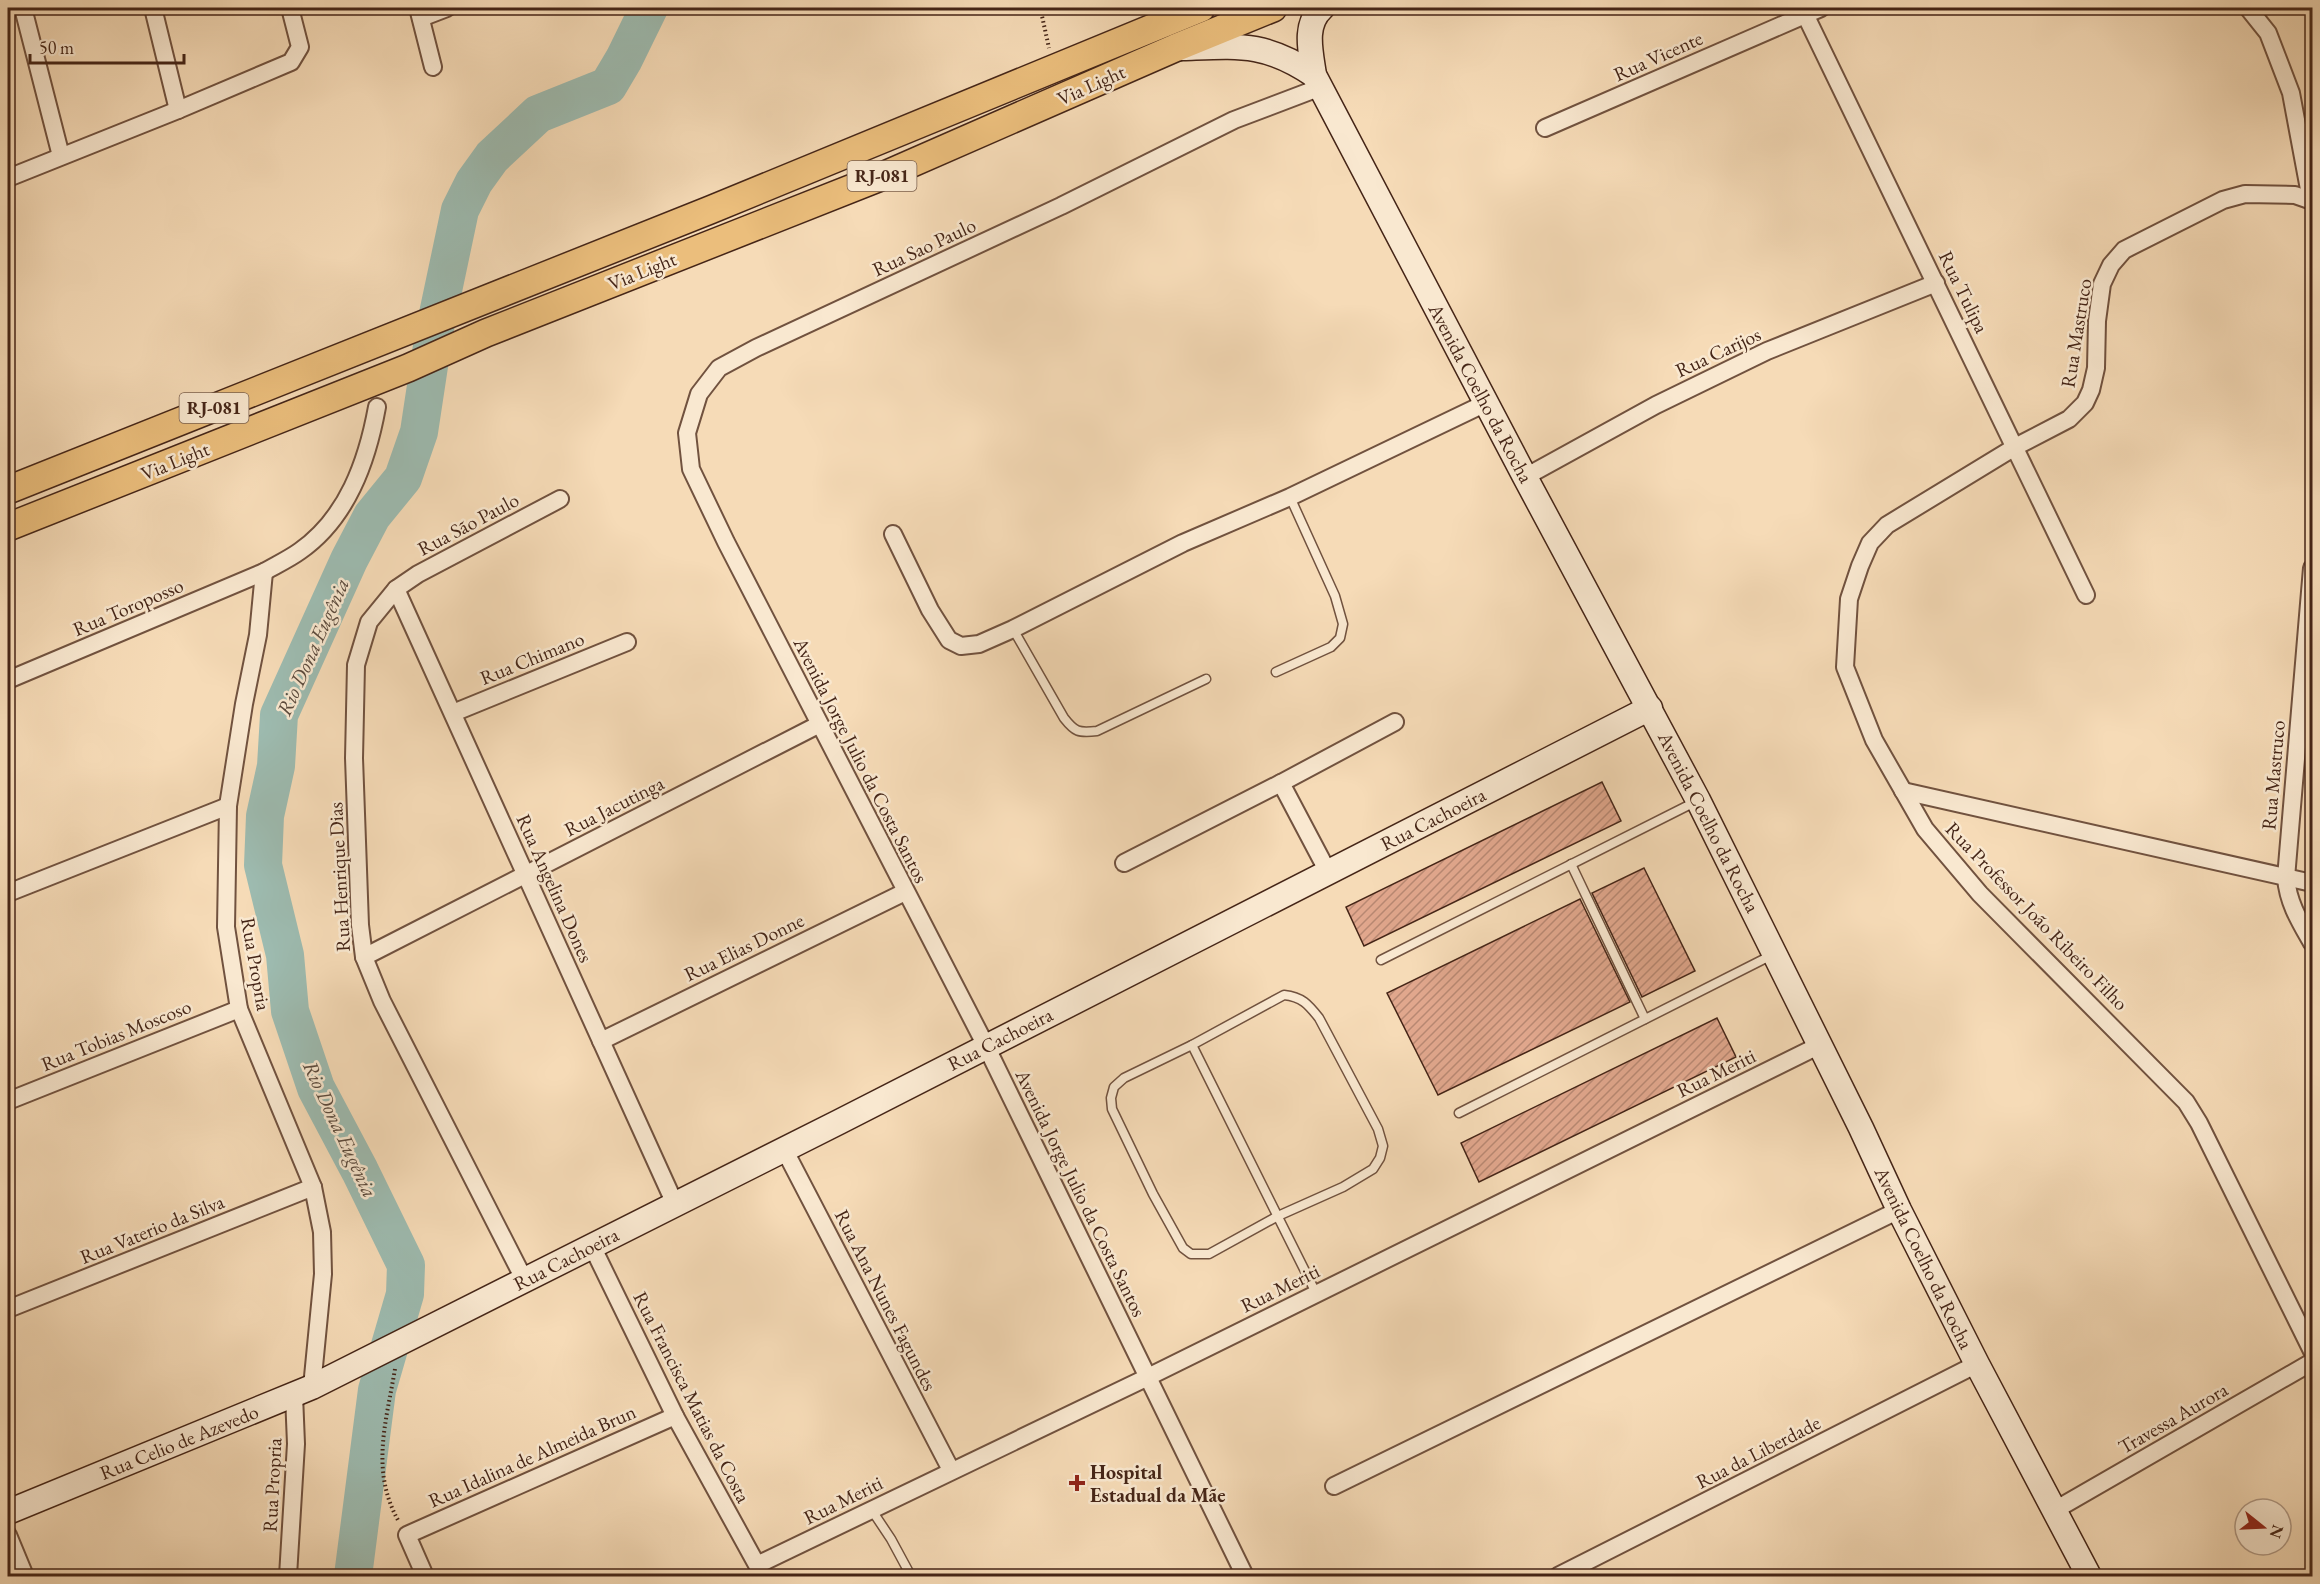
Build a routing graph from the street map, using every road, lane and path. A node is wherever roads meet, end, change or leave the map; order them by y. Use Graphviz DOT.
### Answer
graph roads {
  1 [pos="23,8"];
  2 [pos="153,8"];
  3 [pos="290,8"];
  4 [pos="447,8"];
  5 [pos="1044,8"];
  6 [pos="1201,8"];
  7 [pos="1273,8"];
  8 [pos="1322,8"];
  9 [pos="2248,8"];
  10 [pos="1809,10"];
  11 [pos="419,13"];
  12 [pos="1175,48"];
  13 [pos="433,67"];
  14 [pos="1056,67"];
  15 [pos="1318,81"];
  16 [pos="178,110"];
  17 [pos="1545,128"];
  18 [pos="61,156"];
  19 [pos="8,178"];
  20 [pos="2312,200"];
  21 [pos="1936,283"];
  22 [pos="1486,403"];
  23 [pos="377,407"];
  24 [pos="2015,447"];
  25 [pos="1525,477"];
  26 [pos="8,490"];
  27 [pos="1290,497"];
  28 [pos="560,499"];
  29 [pos="8,527"];
  30 [pos="893,534"];
  31 [pos="726,543"];
  32 [pos="2313,567"];
  33 [pos="264,572"];
  34 [pos="396,589"];
  35 [pos="2086,595"];
  36 [pos="1013,629"];
  37 [pos="627,642"];
  38 [pos="1276,672"];
  39 [pos="1206,679"];
  40 [pos="8,680"];
  41 [pos="1650,708"];
  42 [pos="453,713"];
  43 [pos="1395,722"];
  44 [pos="818,725"];
  45 [pos="1281,783"];
  46 [pos="1903,791"];
  47 [pos="1698,801"];
  48 [pos="228,806"];
  49 [pos="1124,863"];
  50 [pos="1571,864"];
  51 [pos="1328,872"];
  52 [pos="525,874"];
  53 [pos="2286,878"];
  54 [pos="2313,883"];
  55 [pos="905,892"];
  56 [pos="8,893"];
  57 [pos="2313,943"];
  58 [pos="1775,954"];
  59 [pos="364,957"];
  60 [pos="1381,960"];
  61 [pos="239,1009"];
  62 [pos="1645,1019"];
  63 [pos="601,1041"];
  64 [pos="1192,1045"];
  65 [pos="1820,1045"];
  66 [pos="986,1046"];
  67 [pos="8,1101"];
  68 [pos="1459,1113"];
  69 [pos="784,1149"];
  70 [pos="313,1187"];
  71 [pos="675,1204"];
  72 [pos="1899,1210"];
  73 [pos="1278,1216"];
  74 [pos="592,1246"];
  75 [pos="525,1281"];
  76 [pos="1316,1293"];
  77 [pos="8,1309"];
  78 [pos="400,1342"];
  79 [pos="2313,1351"];
  80 [pos="2313,1362"];
  81 [pos="1977,1364"];
  82 [pos="348,1367"];
  83 [pos="1148,1377"];
  84 [pos="303,1391"];
  85 [pos="675,1416"];
  86 [pos="951,1470"];
  87 [pos="1334,1486"];
  88 [pos="871,1509"];
  89 [pos="2055,1510"];
  90 [pos="8,1512"];
  91 [pos="8,1535"];
  92 [pos="407,1535"];
  93 [pos="757,1566"];
  94 [pos="25,1576"];
  95 [pos="288,1576"];
  96 [pos="425,1576"];
  97 [pos="911,1576"];
  98 [pos="1245,1576"];
  99 [pos="1558,1576"];
  100 [pos="2089,1576"];
  1 -- 18 [label="street"];
  2 -- 16 [label="street"];
  3 -- 16 [label="street"];
  4 -- 11 [label="street"];
  5 -- 14 [label="path"];
  6 -- 14 [label="main road, Via Light / RJ-081"];
  7 -- 12 [label="main road, Via Light / RJ-081"];
  8 -- 15 [label="main road, Avenida Coelho da Rocha"];
  9 -- 20 [label="street"];
  10 -- 17 [label="street, Rua Vicente"];
  10 -- 21 [label="street, Rua Tulipa"];
  11 -- 13 [label="street"];
  12 -- 15 [label="main road"];
  12 -- 29 [label="main road, Via Light / RJ-081"];
  14 -- 26 [label="main road, Via Light / RJ-081"];
  15 -- 22 [label="main road, Avenida Coelho da Rocha"];
  15 -- 31 [label="street, Rua Sao Paulo"];
  16 -- 18 [label="street"];
  18 -- 19 [label="street"];
  20 -- 24 [label="street, Rua Mastruco"];
  21 -- 24 [label="street, Rua Tulipa"];
  21 -- 25 [label="street, Rua Carijos"];
  22 -- 25 [label="main road, Avenida Coelho da Rocha"];
  22 -- 27 [label="street"];
  23 -- 33 [label="street, Rua Toroposso"];
  24 -- 35 [label="street, Rua Tulipa"];
  24 -- 46 [label="street, Rua Professor João Ribeiro Filho"];
  25 -- 41 [label="main road, Avenida Coelho da Rocha"];
  27 -- 36 [label="street"];
  27 -- 38 [label="lane"];
  28 -- 34 [label="street, Rua São Paulo"];
  30 -- 36 [label="street"];
  31 -- 44 [label="street, Avenida Jorge Julio da Costa Santos"];
  32 -- 53 [label="street, Rua Mastruco"];
  33 -- 40 [label="street, Rua Toroposso"];
  33 -- 48 [label="street, Rua Propria"];
  34 -- 42 [label="street, Rua Angelina Dones"];
  34 -- 59 [label="street, Rua Henrique Dias"];
  36 -- 39 [label="lane"];
  37 -- 42 [label="street, Rua Chimano"];
  41 -- 47 [label="main road, Avenida Coelho da Rocha"];
  41 -- 51 [label="main road, Rua Cachoeira"];
  42 -- 52 [label="street, Rua Angelina Dones"];
  43 -- 45 [label="street"];
  44 -- 52 [label="street, Rua Jacutinga"];
  44 -- 55 [label="street, Avenida Jorge Julio da Costa Santos"];
  45 -- 49 [label="street"];
  45 -- 51 [label="street"];
  46 -- 53 [label="street"];
  46 -- 79 [label="street, Rua Professor João Ribeiro Filho"];
  47 -- 50 [label="lane"];
  47 -- 58 [label="main road, Avenida Coelho da Rocha"];
  48 -- 56 [label="street"];
  48 -- 61 [label="street, Rua Propria"];
  50 -- 60 [label="lane"];
  50 -- 62 [label="lane"];
  51 -- 66 [label="main road, Rua Cachoeira"];
  52 -- 59 [label="street, Rua Jacutinga"];
  52 -- 63 [label="street, Rua Angelina Dones"];
  53 -- 54 [label="street"];
  53 -- 57 [label="street, Rua Mastruco"];
  55 -- 63 [label="street, Rua Elias Donne"];
  55 -- 66 [label="street, Avenida Jorge Julio da Costa Santos"];
  58 -- 62 [label="lane"];
  58 -- 65 [label="main road, Avenida Coelho da Rocha"];
  59 -- 75 [label="street, Rua Henrique Dias"];
  61 -- 67 [label="street, Rua Tobias Moscoso"];
  61 -- 70 [label="street, Rua Propria"];
  62 -- 68 [label="lane"];
  63 -- 71 [label="street, Rua Angelina Dones"];
  64 -- 73 [label="lane"];
  64 -- 73 [label="lane"];
  64 -- 73 [label="lane"];
  65 -- 72 [label="main road, Avenida Coelho da Rocha"];
  65 -- 76 [label="street, Rua Meriti"];
  66 -- 69 [label="main road, Rua Cachoeira"];
  66 -- 83 [label="street, Avenida Jorge Julio da Costa Santos"];
  69 -- 71 [label="main road, Rua Cachoeira"];
  69 -- 86 [label="street, Rua Ana Nunes Fagundes"];
  70 -- 77 [label="street, Rua Vaterio da Silva"];
  70 -- 84 [label="street, Rua Propria"];
  71 -- 74 [label="main road, Rua Cachoeira"];
  72 -- 81 [label="main road, Avenida Coelho da Rocha"];
  72 -- 87 [label="street"];
  73 -- 76 [label="lane"];
  74 -- 75 [label="main road, Rua Cachoeira"];
  74 -- 85 [label="street, Rua Francisca Matias da Costa"];
  75 -- 78 [label="main road, Rua Cachoeira"];
  76 -- 83 [label="street, Rua Meriti"];
  78 -- 82 [label="main road, Rua Cachoeira"];
  78 -- 92 [label="path"];
  80 -- 89 [label="street, Travessa Aurora"];
  81 -- 89 [label="main road, Avenida Coelho da Rocha"];
  81 -- 99 [label="street, Rua da Liberdade"];
  82 -- 84 [label="main road, Rua Celio de Azevedo"];
  83 -- 86 [label="street, Rua Meriti"];
  83 -- 98 [label="street, Avenida Jorge Julio da Costa Santos"];
  84 -- 90 [label="main road, Rua Celio de Azevedo"];
  84 -- 95 [label="street, Rua Propria"];
  85 -- 92 [label="street, Rua Idalina de Almeida Brun"];
  85 -- 93 [label="street, Rua Francisca Matias da Costa"];
  86 -- 88 [label="street, Rua Meriti"];
  88 -- 93 [label="street, Rua Meriti"];
  88 -- 97 [label="lane"];
  89 -- 100 [label="main road, Avenida Coelho da Rocha"];
  91 -- 94 [label="street"];
  92 -- 96 [label="street"];
}
